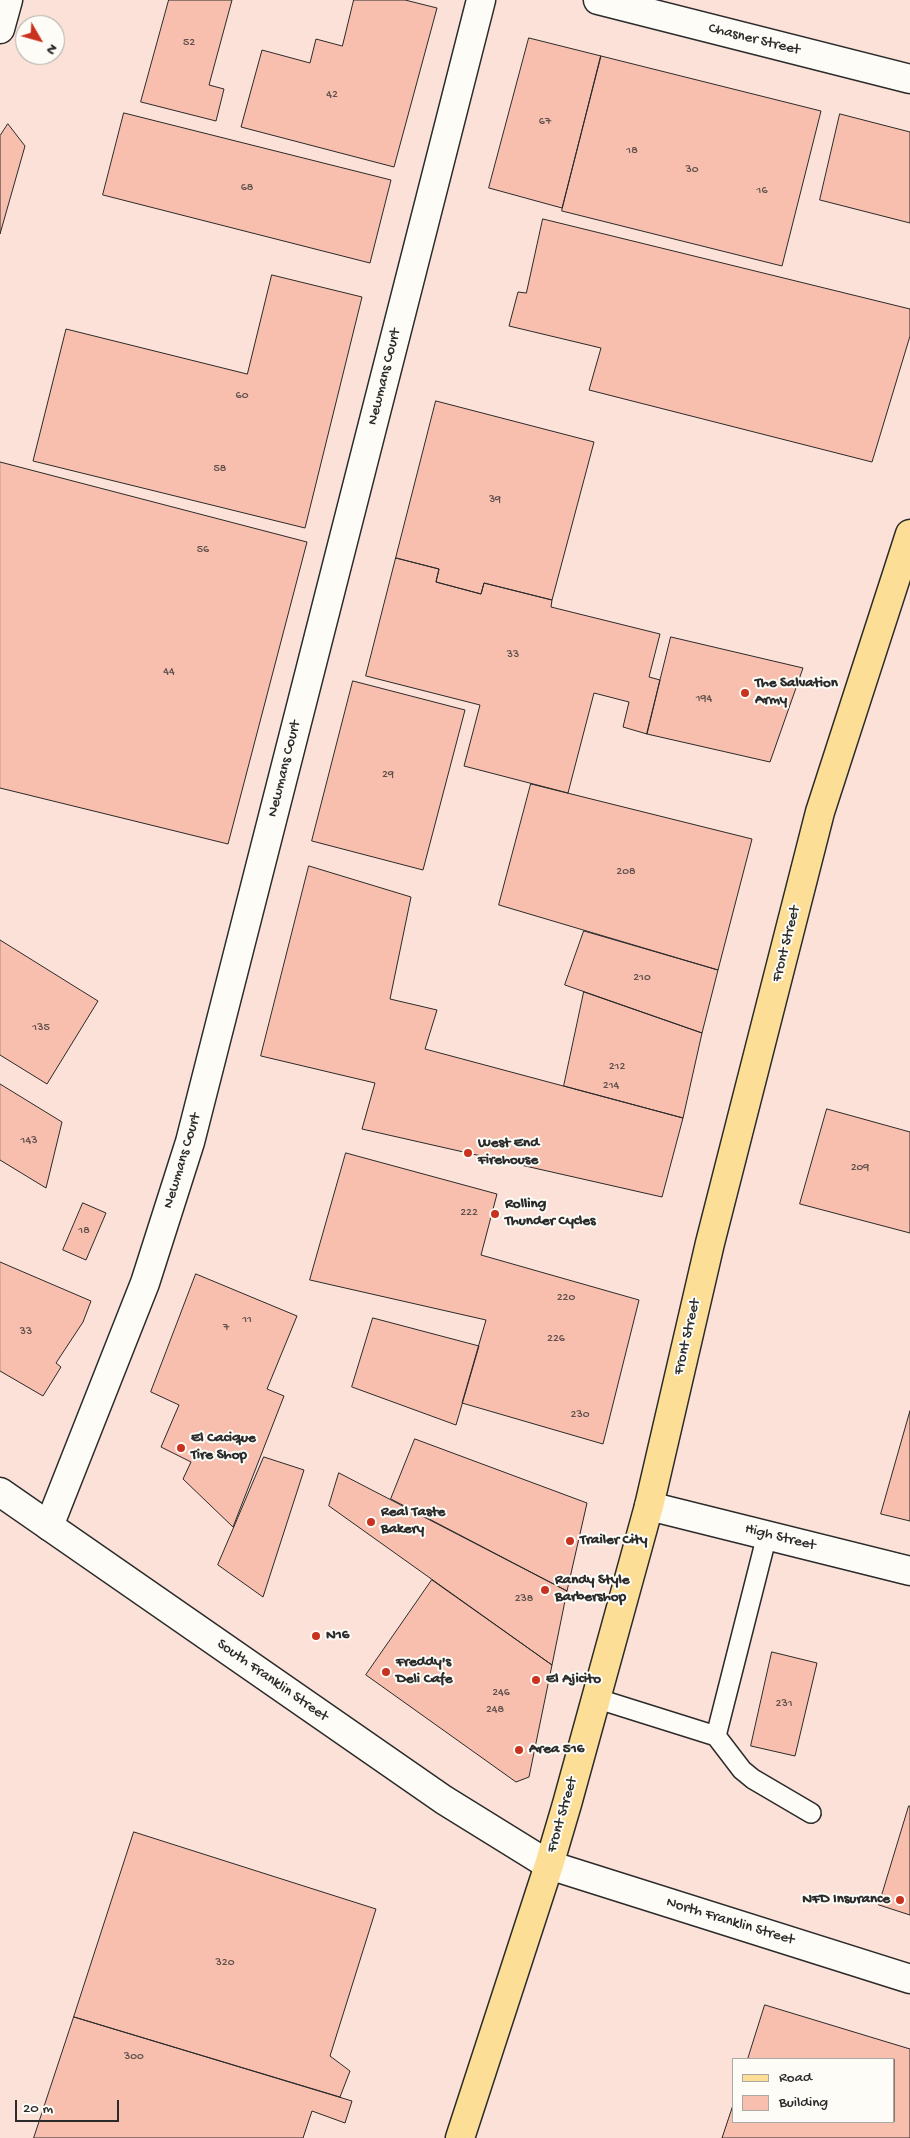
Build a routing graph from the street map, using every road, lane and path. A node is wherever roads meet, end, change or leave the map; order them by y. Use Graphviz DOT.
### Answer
graph roads {
  1 [pos="8,0"];
  2 [pos="481,0"];
  3 [pos="598,0"];
  4 [pos="0,29"];
  5 [pos="910,80"];
  6 [pos="910,534"];
  7 [pos="0,1492"];
  8 [pos="649,1506"];
  9 [pos="49,1526"];
  10 [pos="767,1535"];
  11 [pos="910,1571"];
  12 [pos="595,1698"];
  13 [pos="716,1736"];
  14 [pos="811,1813"];
  15 [pos="549,1865"];
  16 [pos="910,1979"];
  17 [pos="460,2138"];
  1 -- 4 [label="street"];
  2 -- 9 [label="street, Newmans Court"];
  3 -- 5 [label="street, Chasner Street"];
  6 -- 8 [label="main road, Front Street"];
  7 -- 9 [label="street, South Franklin Street"];
  8 -- 10 [label="street, High Street"];
  8 -- 12 [label="main road, Front Street"];
  9 -- 15 [label="street, South Franklin Street"];
  10 -- 11 [label="street, High Street"];
  10 -- 13 [label="lane"];
  12 -- 13 [label="lane"];
  12 -- 15 [label="main road, Front Street"];
  13 -- 14 [label="lane"];
  15 -- 16 [label="street, North Franklin Street"];
  15 -- 17 [label="main road, Front Street"];
}
